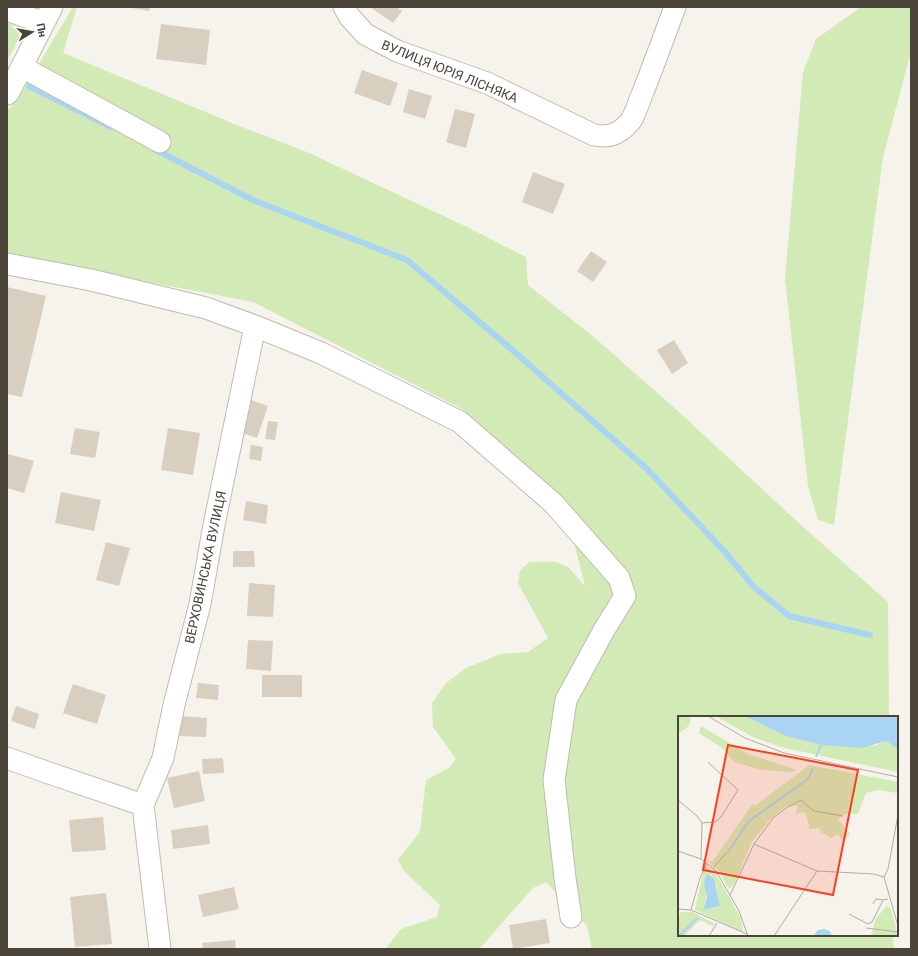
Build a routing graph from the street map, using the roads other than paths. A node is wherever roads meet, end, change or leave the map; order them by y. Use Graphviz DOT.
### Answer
graph roads {
  1 [pos="344,7"];
  2 [pos="675,7"];
  3 [pos="7,10"];
  4 [pos="48,15"];
  5 [pos="22,67"];
  6 [pos="7,94"];
  7 [pos="160,142"];
  8 [pos="7,264"];
  9 [pos="255,326"];
  10 [pos="7,758"];
  11 [pos="143,805"];
  12 [pos="571,918"];
  13 [pos="160,949"];
  1 -- 2 [label="street, ВУЛИЦЯ ЮРІЯ ЛІСНЯКА"];
  3 -- 4 [label="street"];
  4 -- 5 [label="street"];
  5 -- 6 [label="street"];
  5 -- 7 [label="street"];
  8 -- 9 [label="street"];
  9 -- 11 [label="street, ВЕРХОВИНСЬКА ВУЛИЦЯ"];
  9 -- 12 [label="street"];
  10 -- 11 [label="street"];
  11 -- 13 [label="street, ВЕРХОВИНСЬКА ВУЛИЦЯ"];
}
